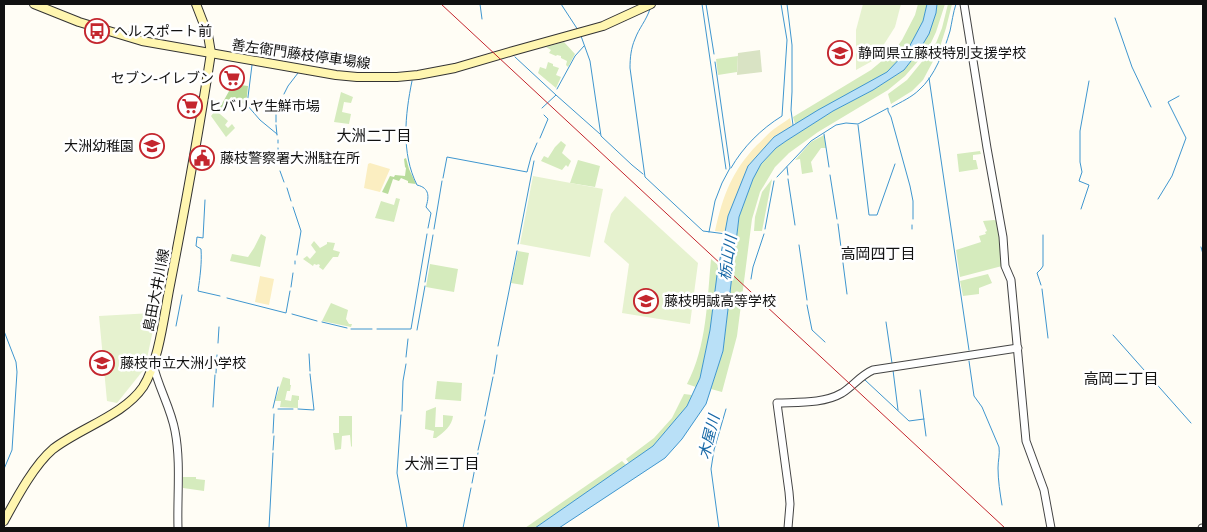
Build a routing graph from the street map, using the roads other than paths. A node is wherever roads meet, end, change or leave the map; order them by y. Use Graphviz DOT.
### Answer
graph roads {
  1 [pos="34,4"];
  2 [pos="196,4"];
  3 [pos="650,4"];
  4 [pos="964,4"];
  5 [pos="211,53"];
  6 [pos="1018,348"];
  7 [pos="154,364"];
  8 [pos="4,521"];
  9 [pos="178,528"];
  10 [pos="788,528"];
  11 [pos="1051,528"];
  1 -- 5 [label="main road, 善左衛門藤枝停車場線"];
  2 -- 5 [label="main road, 島田大井川線"];
  3 -- 5 [label="main road, 善左衛門藤枝停車場線"];
  4 -- 6 [label="street"];
  5 -- 7 [label="main road, 島田大井川線"];
  6 -- 10 [label="street"];
  6 -- 11 [label="street"];
  7 -- 8 [label="main road, 島田大井川線"];
  7 -- 9 [label="street"];
}
